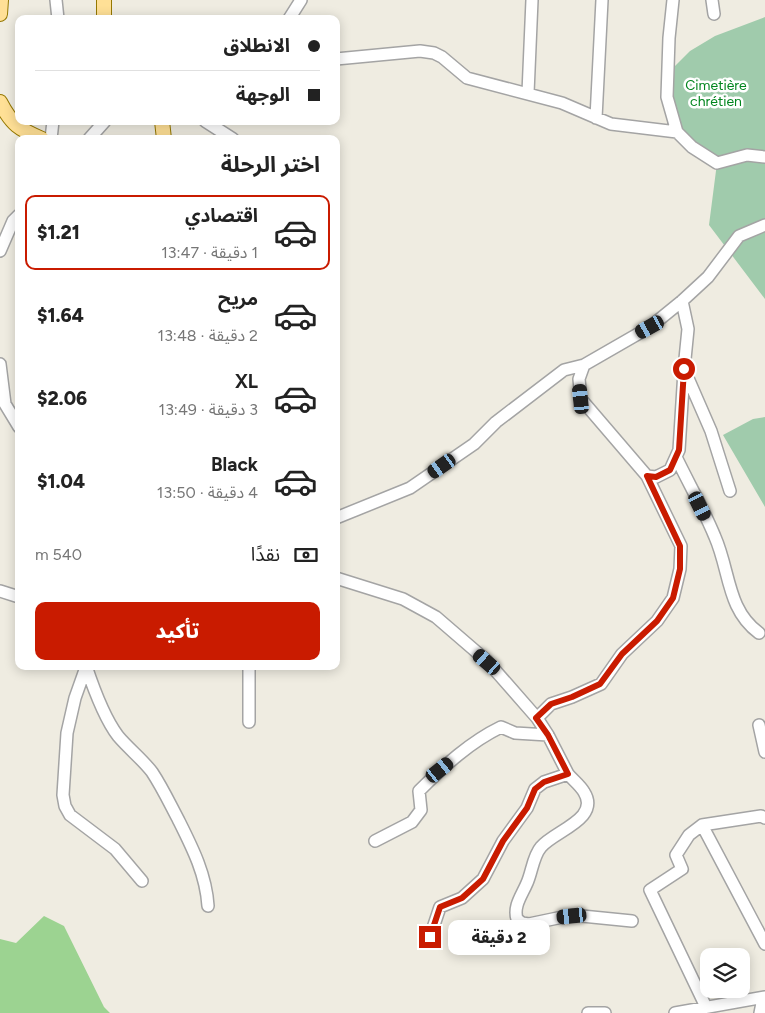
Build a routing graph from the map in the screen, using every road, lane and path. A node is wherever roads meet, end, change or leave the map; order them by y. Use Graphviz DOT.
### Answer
graph roads {
  1 [pos="1,0"];
  2 [pos="56,0"];
  3 [pos="104,0"];
  4 [pos="301,0"];
  5 [pos="532,0"];
  6 [pos="602,0"];
  7 [pos="673,0"];
  8 [pos="712,0"];
  9 [pos="0,14"];
  10 [pos="714,14"];
  11 [pos="58,15"];
  12 [pos="104,15"];
  13 [pos="292,15"];
  14 [pos="340,59"];
  15 [pos="528,93"];
  16 [pos="0,102"];
  17 [pos="596,118"];
  18 [pos="15,124"];
  19 [pos="16,125"];
  20 [pos="101,125"];
  21 [pos="211,125"];
  22 [pos="677,132"];
  23 [pos="33,135"];
  24 [pos="93,135"];
  25 [pos="226,135"];
  26 [pos="765,157"];
  27 [pos="15,220"];
  28 [pos="765,224"];
  29 [pos="0,251"];
  30 [pos="682,301"];
  31 [pos="0,364"];
  32 [pos="584,365"];
  33 [pos="684,369"];
  34 [pos="15,420"];
  35 [pos="676,457"];
  36 [pos="647,476"];
  37 [pos="730,491"];
  38 [pos="340,516"];
  39 [pos="340,579"];
  40 [pos="0,591"];
  41 [pos="15,596"];
  42 [pos="759,633"];
  43 [pos="85,670"];
  44 [pos="87,670"];
  45 [pos="249,670"];
  46 [pos="536,718"];
  47 [pos="249,722"];
  48 [pos="759,725"];
  49 [pos="548,735"];
  50 [pos="765,752"];
  51 [pos="568,774"];
  52 [pos="765,818"];
  53 [pos="702,825"];
  54 [pos="375,841"];
  55 [pos="142,881"];
  56 [pos="208,906"];
  57 [pos="632,921"];
  58 [pos="430,937"];
  59 [pos="765,944"];
  60 [pos="764,998"];
  61 [pos="706,1008"];
  62 [pos="588,1013"];
  63 [pos="605,1013"];
  64 [pos="675,1013"];
  65 [pos="760,1013"];
  1 -- 9 [label="main road"];
  2 -- 11 [label="street"];
  3 -- 12 [label="main road"];
  4 -- 13 [label="street"];
  5 -- 15 [label="street"];
  6 -- 17 [label="street"];
  7 -- 22 [label="street"];
  8 -- 10 [label="street"];
  14 -- 15 [label="street"];
  15 -- 17 [label="street"];
  16 -- 18 [label="main road"];
  17 -- 22 [label="street"];
  19 -- 23 [label="main road"];
  20 -- 24 [label="street"];
  21 -- 25 [label="street"];
  22 -- 26 [label="street"];
  27 -- 29 [label="street"];
  28 -- 30 [label="street"];
  30 -- 32 [label="street"];
  30 -- 33 [label="street"];
  31 -- 34 [label="street"];
  32 -- 36 [label="street"];
  32 -- 38 [label="street"];
  33 -- 35 [label="street"];
  33 -- 37 [label="street"];
  35 -- 36 [label="street"];
  35 -- 42 [label="street"];
  36 -- 46 [label="street"];
  39 -- 46 [label="street"];
  40 -- 41 [label="street"];
  43 -- 55 [label="street"];
  44 -- 56 [label="street"];
  45 -- 47 [label="street"];
  46 -- 49 [label="street"];
  48 -- 50 [label="street"];
  49 -- 51 [label="street"];
  49 -- 54 [label="street"];
  51 -- 57 [label="street"];
  51 -- 58 [label="street"];
  52 -- 53 [label="street"];
  53 -- 59 [label="street"];
  53 -- 61 [label="street"];
  60 -- 61 [label="street"];
  60 -- 65 [label="street"];
  61 -- 64 [label="street"];
  62 -- 63 [label="street"];
}
